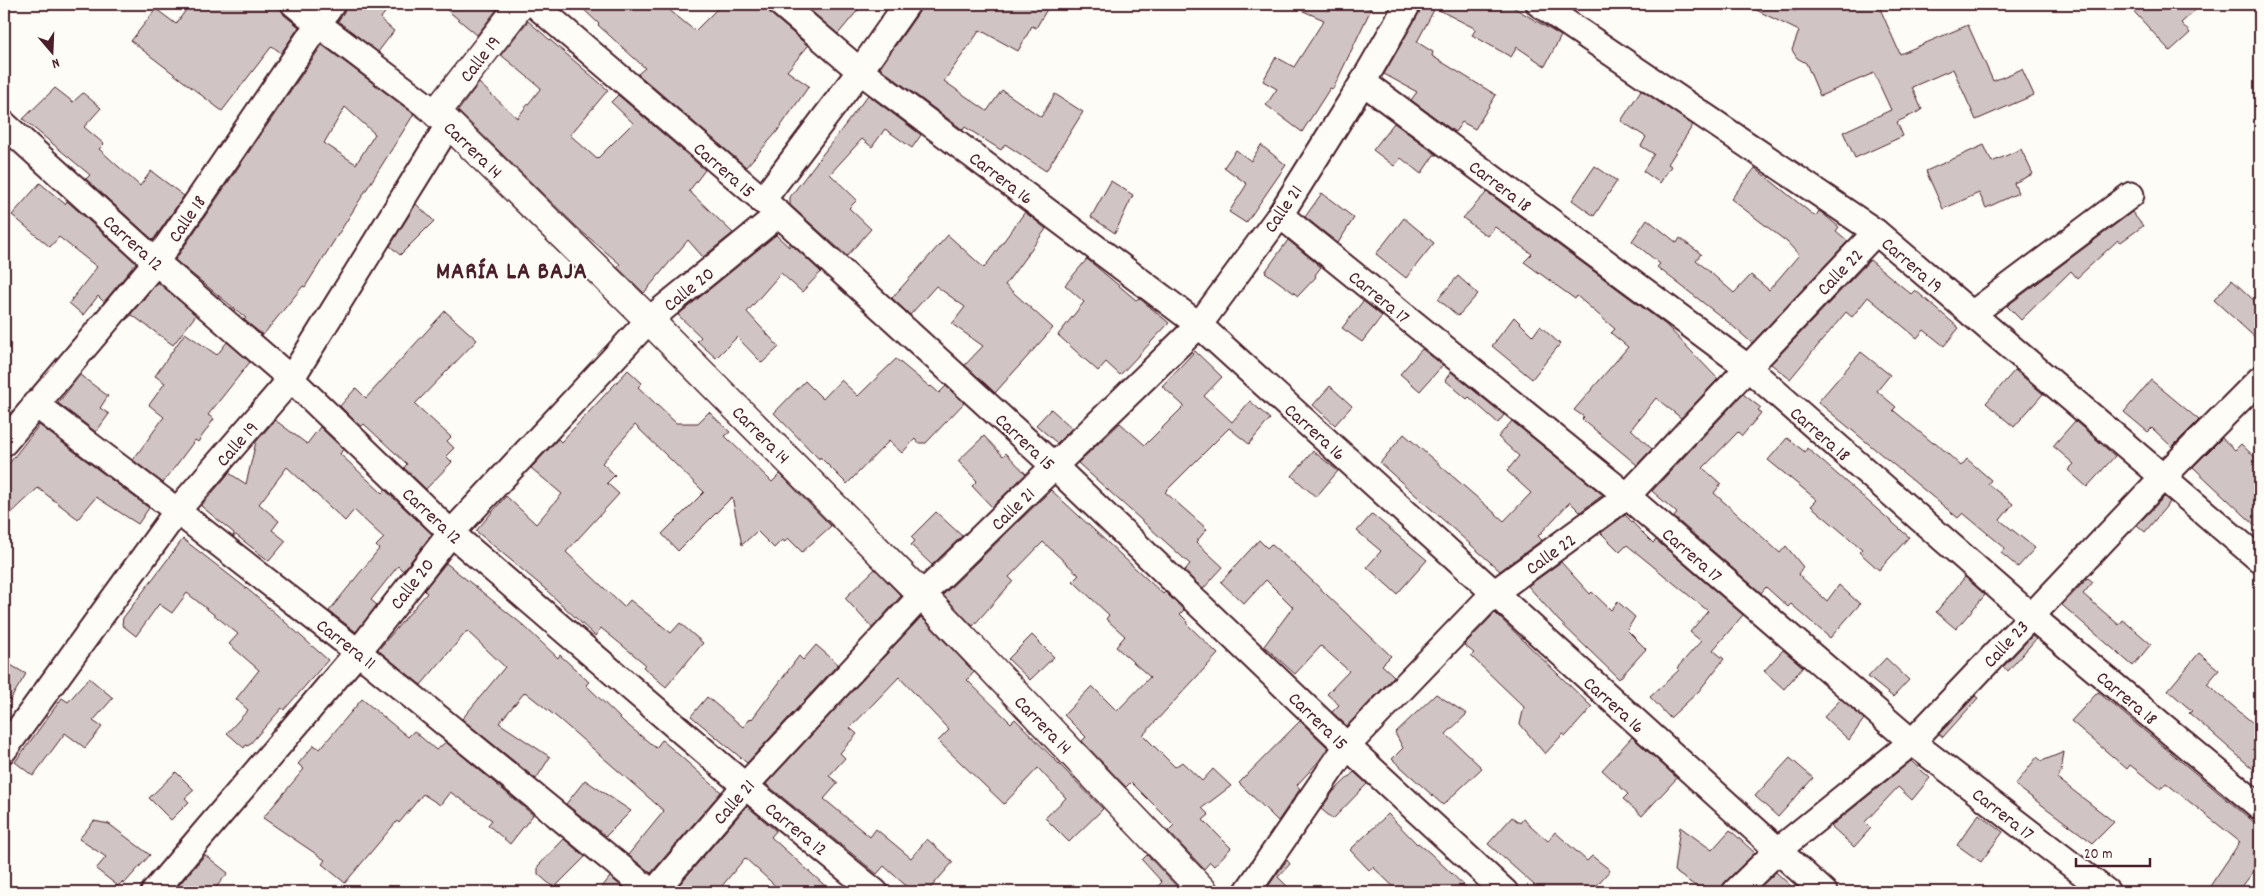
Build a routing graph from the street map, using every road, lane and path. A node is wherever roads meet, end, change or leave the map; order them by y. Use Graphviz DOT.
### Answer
graph roads {
  1 [pos="294,4"];
  2 [pos="332,4"];
  3 [pos="521,4"];
  4 [pos="534,4"];
  5 [pos="781,4"];
  6 [pos="907,4"];
  7 [pos="1408,4"];
  8 [pos="1539,4"];
  9 [pos="318,24"];
  10 [pos="860,71"];
  11 [pos="1363,82"];
  12 [pos="442,118"];
  13 [pos="4,124"];
  14 [pos="2131,195"];
  15 [pos="770,207"];
  16 [pos="1280,215"];
  17 [pos="1876,232"];
  18 [pos="156,262"];
  19 [pos="1972,314"];
  20 [pos="649,320"];
  21 [pos="1199,325"];
  22 [pos="1747,367"];
  23 [pos="291,379"];
  24 [pos="2260,379"];
  25 [pos="35,404"];
  26 [pos="4,443"];
  27 [pos="1054,466"];
  28 [pos="2162,478"];
  29 [pos="1626,496"];
  30 [pos="177,511"];
  31 [pos="451,533"];
  32 [pos="2260,560"];
  33 [pos="1494,593"];
  34 [pos="922,595"];
  35 [pos="2031,616"];
  36 [pos="358,652"];
  37 [pos="1912,742"];
  38 [pos="1347,746"];
  39 [pos="4,750"];
  40 [pos="745,786"];
  41 [pos="2260,807"];
  42 [pos="1777,851"];
  43 [pos="154,892"];
  44 [pos="653,892"];
  45 [pos="875,892"];
  46 [pos="1204,892"];
  47 [pos="1247,892"];
  48 [pos="1505,892"];
  49 [pos="1736,892"];
  50 [pos="1824,892"];
  51 [pos="2107,892"];
  1 -- 9 [label="street, Carrera 14"];
  2 -- 9 [label="street, Calle 18"];
  3 -- 12 [label="street, Calle 19"];
  4 -- 15 [label="street, Carrera 15"];
  5 -- 10 [label="street, Carrera 16"];
  6 -- 10 [label="street, Calle 20"];
  7 -- 11 [label="street, Calle 21"];
  8 -- 17 [label="street, Carrera 19"];
  9 -- 12 [label="street, Carrera 14"];
  9 -- 18 [label="street, Calle 18"];
  10 -- 15 [label="street, Calle 20"];
  10 -- 21 [label="street, Carrera 16"];
  11 -- 16 [label="street, Calle 21"];
  11 -- 22 [label="street, Carrera 18"];
  12 -- 20 [label="street, Carrera 14"];
  12 -- 23 [label="street, Calle 19"];
  13 -- 18 [label="street, Carrera 12"];
  14 -- 19 [label="street"];
  15 -- 20 [label="street, Calle 20"];
  15 -- 27 [label="street, Carrera 15"];
  16 -- 21 [label="street, Calle 21"];
  16 -- 29 [label="street, Carrera 17"];
  17 -- 19 [label="street, Carrera 19"];
  17 -- 22 [label="street, Calle 22"];
  18 -- 23 [label="street, Carrera 12"];
  18 -- 25 [label="street, Calle 18"];
  19 -- 28 [label="street, Carrera 19"];
  20 -- 31 [label="street, Calle 20"];
  20 -- 34 [label="street, Carrera 14"];
  21 -- 27 [label="street, Calle 21"];
  21 -- 33 [label="street, Carrera 16"];
  22 -- 29 [label="street, Calle 22"];
  22 -- 35 [label="street, Carrera 18"];
  23 -- 30 [label="street, Calle 19"];
  23 -- 31 [label="street, Carrera 12"];
  24 -- 28 [label="street, Calle 23"];
  25 -- 26 [label="street, Calle 18"];
  25 -- 30 [label="street, Carrera 11"];
  27 -- 34 [label="street, Calle 21"];
  27 -- 38 [label="street, Carrera 15"];
  28 -- 32 [label="street, Carrera 19"];
  28 -- 35 [label="street, Calle 23"];
  29 -- 33 [label="street, Calle 22"];
  29 -- 37 [label="street, Carrera 17"];
  30 -- 36 [label="street, Carrera 11"];
  30 -- 39 [label="street, Calle 19"];
  31 -- 36 [label="street, Calle 20"];
  31 -- 40 [label="street, Carrera 12"];
  33 -- 38 [label="street, Calle 22"];
  33 -- 42 [label="street, Carrera 16"];
  34 -- 40 [label="street, Calle 21"];
  34 -- 46 [label="street, Carrera 14"];
  35 -- 37 [label="street, Calle 23"];
  35 -- 41 [label="street, Carrera 18"];
  36 -- 43 [label="street, Calle 20"];
  36 -- 44 [label="street, Carrera 11"];
  37 -- 42 [label="street, Calle 23"];
  37 -- 51 [label="street, Carrera 17"];
  38 -- 47 [label="street, Calle 22"];
  38 -- 48 [label="street, Carrera 15"];
  40 -- 44 [label="street, Calle 21"];
  40 -- 45 [label="street, Carrera 12"];
  42 -- 49 [label="street, Calle 23"];
  42 -- 50 [label="street, Carrera 16"];
}
